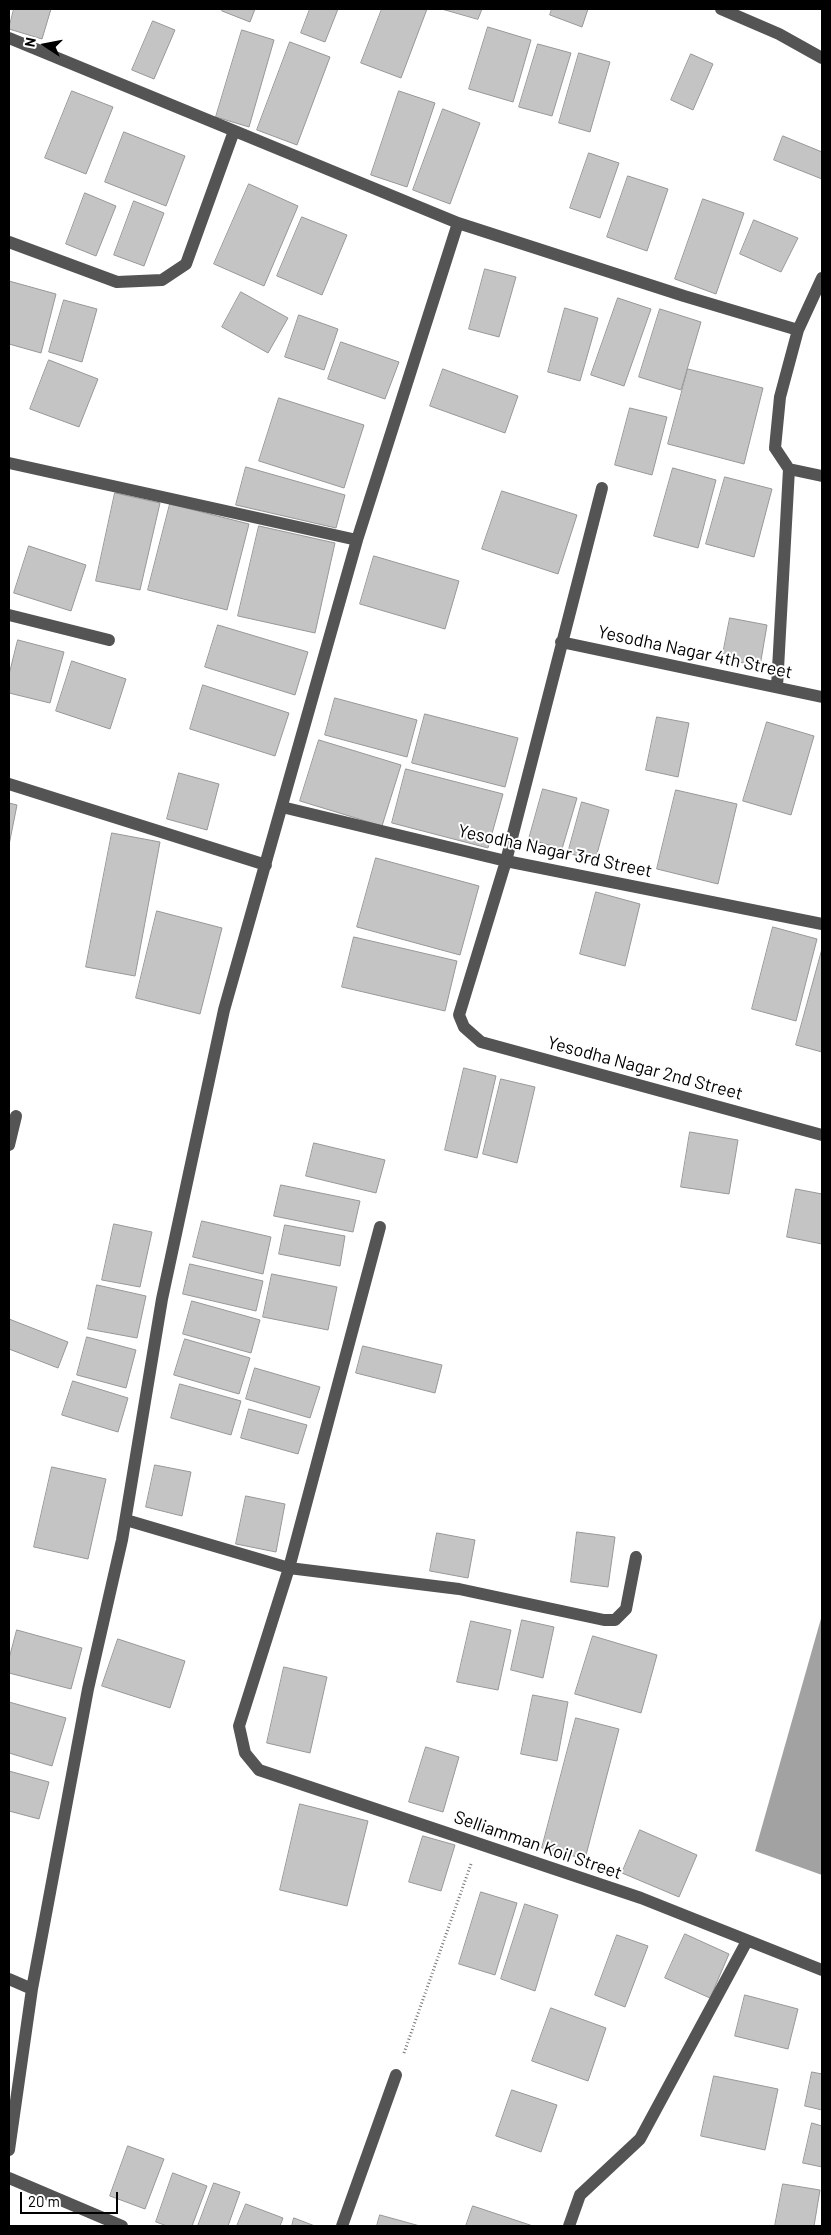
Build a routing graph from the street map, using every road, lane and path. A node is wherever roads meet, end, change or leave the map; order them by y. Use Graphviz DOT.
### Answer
graph roads {
  1 [pos="721,9"];
  2 [pos="9,38"];
  3 [pos="822,58"];
  4 [pos="234,131"];
  5 [pos="458,223"];
  6 [pos="9,242"];
  7 [pos="822,278"];
  8 [pos="798,330"];
  9 [pos="9,463"];
  10 [pos="789,469"];
  11 [pos="822,476"];
  12 [pos="602,488"];
  13 [pos="357,540"];
  14 [pos="9,615"];
  15 [pos="109,640"];
  16 [pos="562,642"];
  17 [pos="778,687"];
  18 [pos="822,697"];
  19 [pos="9,784"];
  20 [pos="282,807"];
  21 [pos="506,860"];
  22 [pos="266,865"];
  23 [pos="822,924"];
  24 [pos="16,1116"];
  25 [pos="822,1135"];
  26 [pos="9,1145"];
  27 [pos="380,1228"];
  28 [pos="126,1520"];
  29 [pos="636,1557"];
  30 [pos="289,1568"];
  31 [pos="478,1843"];
  32 [pos="747,1941"];
  33 [pos="822,1970"];
  34 [pos="9,1979"];
  35 [pos="32,1989"];
  36 [pos="396,2075"];
  37 [pos="9,2150"];
  38 [pos="9,2178"];
  39 [pos="122,2226"];
  40 [pos="342,2226"];
  41 [pos="568,2226"];
  1 -- 3 [label="street"];
  2 -- 4 [label="street"];
  4 -- 5 [label="street"];
  4 -- 6 [label="street"];
  5 -- 8 [label="street"];
  5 -- 13 [label="street"];
  7 -- 8 [label="street"];
  8 -- 10 [label="street"];
  9 -- 13 [label="street"];
  10 -- 11 [label="street"];
  10 -- 17 [label="street"];
  12 -- 16 [label="street"];
  13 -- 20 [label="street"];
  14 -- 15 [label="street"];
  16 -- 17 [label="street, Yesodha Nagar 4th Street"];
  16 -- 21 [label="street"];
  17 -- 18 [label="street, Yesodha Nagar 4th Street"];
  19 -- 22 [label="street"];
  20 -- 21 [label="street, Yesodha Nagar 3rd Street"];
  20 -- 22 [label="street"];
  21 -- 23 [label="street, Yesodha Nagar 3rd Street"];
  21 -- 25 [label="street, Yesodha Nagar 2nd Street"];
  22 -- 28 [label="street"];
  24 -- 26 [label="street"];
  27 -- 30 [label="street"];
  28 -- 30 [label="street"];
  28 -- 35 [label="street"];
  29 -- 30 [label="street"];
  30 -- 31 [label="street, Selliamman Koil Street"];
  31 -- 32 [label="street, Selliamman Koil Street"];
  31 -- 36 [label="path"];
  32 -- 33 [label="street, Selliamman Koil Street"];
  32 -- 41 [label="street"];
  34 -- 35 [label="street"];
  35 -- 37 [label="street"];
  36 -- 40 [label="street"];
  38 -- 39 [label="street"];
}
